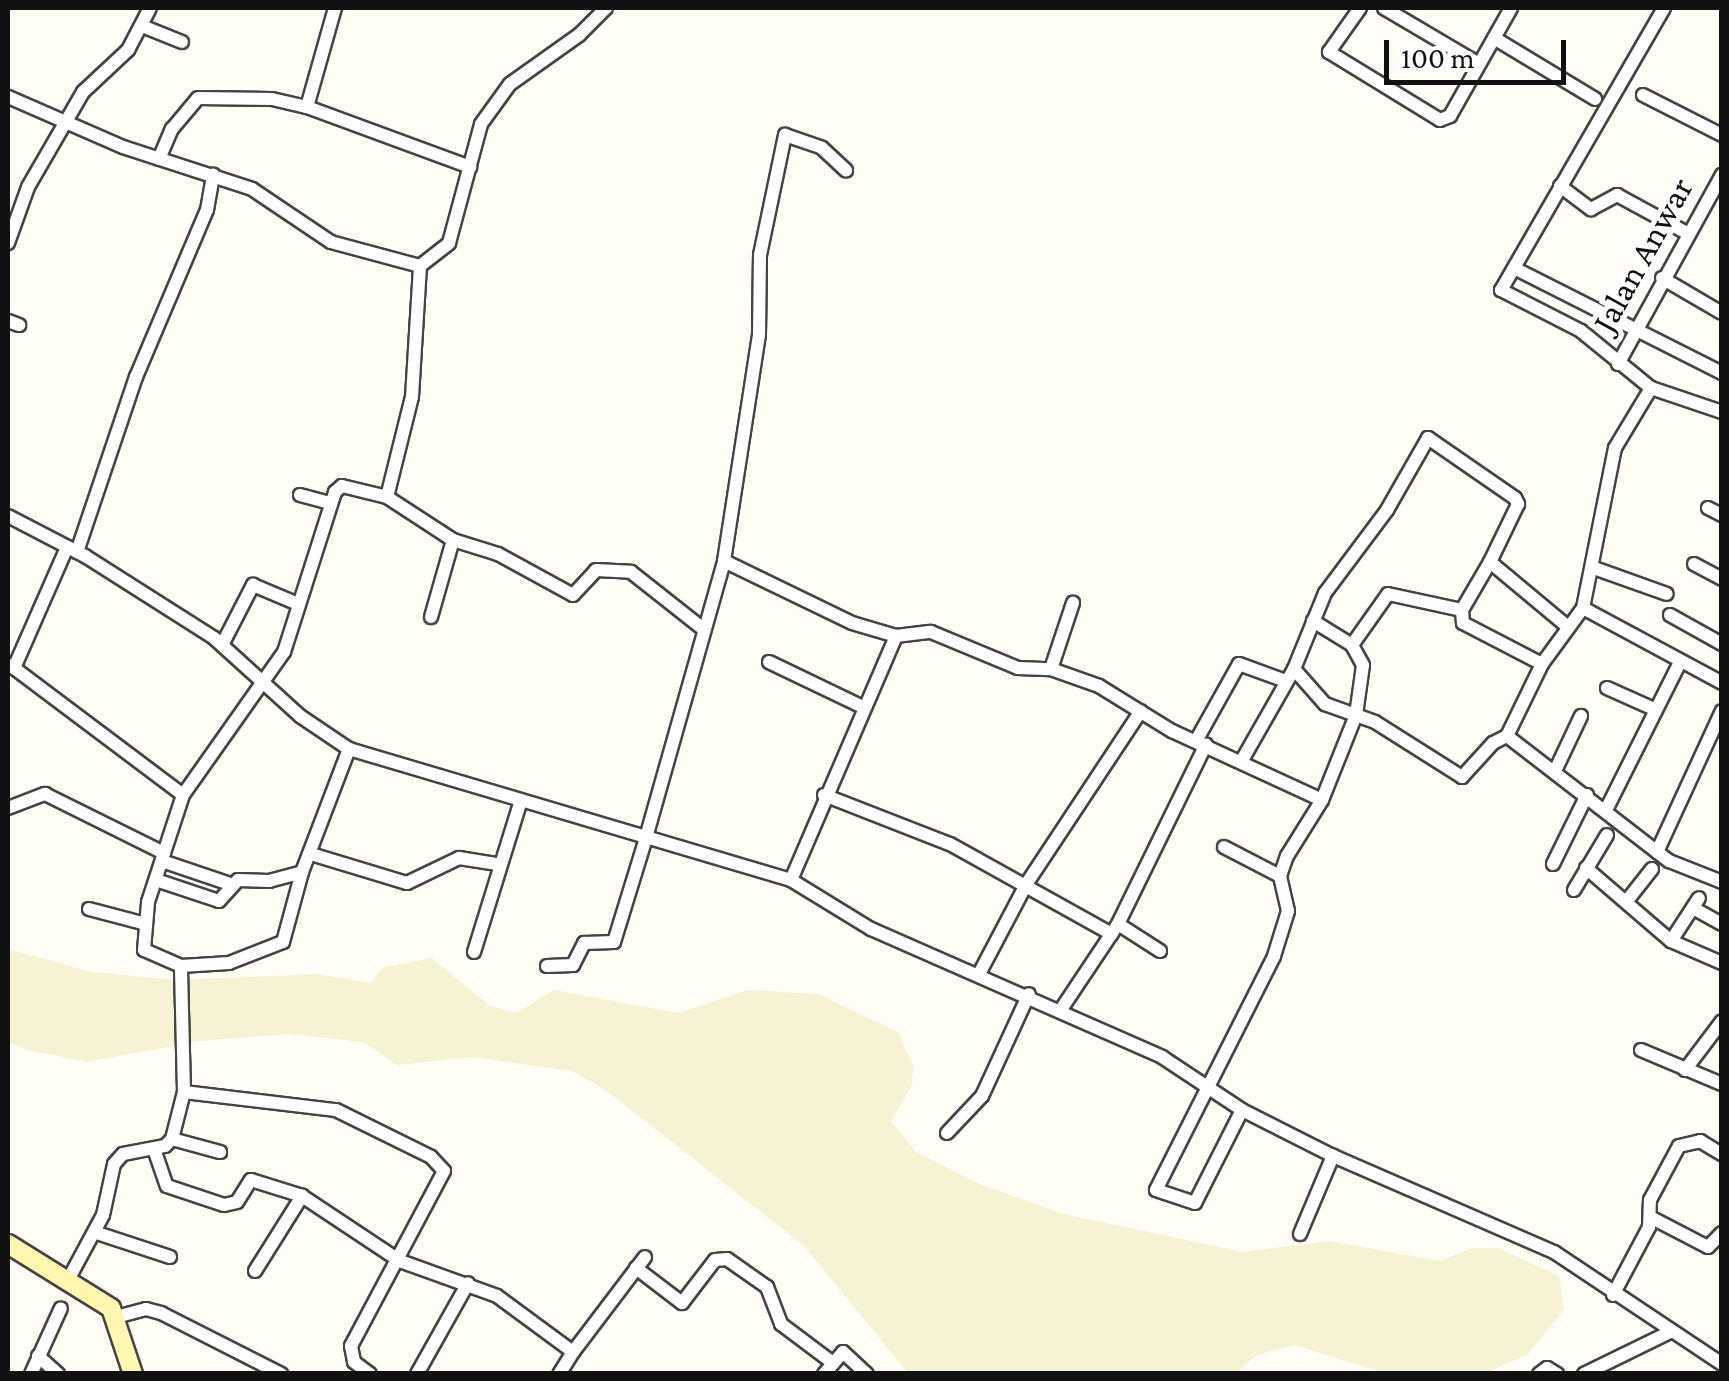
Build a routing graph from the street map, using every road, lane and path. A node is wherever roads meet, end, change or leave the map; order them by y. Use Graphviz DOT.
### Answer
graph roads {
  1 [pos="150,8"];
  2 [pos="335,8"];
  3 [pos="606,8"];
  4 [pos="1360,8"];
  5 [pos="1384,8"];
  6 [pos="1664,8"];
  7 [pos="1508,9"];
  8 [pos="142,26"];
  9 [pos="1494,38"];
  10 [pos="182,42"];
  11 [pos="1479,64"];
  12 [pos="1643,95"];
  13 [pos="8,97"];
  14 [pos="1595,98"];
  15 [pos="307,108"];
  16 [pos="65,124"];
  17 [pos="1722,135"];
  18 [pos="159,159"];
  19 [pos="470,167"];
  20 [pos="846,170"];
  21 [pos="213,175"];
  22 [pos="1722,175"];
  23 [pos="1560,186"];
  24 [pos="1687,233"];
  25 [pos="8,243"];
  26 [pos="420,266"];
  27 [pos="1516,269"];
  28 [pos="1662,278"];
  29 [pos="1722,313"];
  30 [pos="1637,327"];
  31 [pos="1618,364"];
  32 [pos="1722,373"];
  33 [pos="1650,388"];
  34 [pos="1720,407"];
  35 [pos="300,495"];
  36 [pos="387,497"];
  37 [pos="330,503"];
  38 [pos="1708,508"];
  39 [pos="8,516"];
  40 [pos="1722,516"];
  41 [pos="453,540"];
  42 [pos="72,550"];
  43 [pos="724,561"];
  44 [pos="1490,562"];
  45 [pos="1694,564"];
  46 [pos="1594,568"];
  47 [pos="1722,579"];
  48 [pos="1667,594"];
  49 [pos="1073,603"];
  50 [pos="298,604"];
  51 [pos="1582,608"];
  52 [pos="1462,610"];
  53 [pos="1670,615"];
  54 [pos="430,617"];
  55 [pos="1314,620"];
  56 [pos="1568,627"];
  57 [pos="702,628"];
  58 [pos="896,636"];
  59 [pos="1722,644"];
  60 [pos="222,645"];
  61 [pos="1352,645"];
  62 [pos="769,662"];
  63 [pos="1542,664"];
  64 [pos="1679,664"];
  65 [pos="11,666"];
  66 [pos="1050,669"];
  67 [pos="1290,675"];
  68 [pos="267,683"];
  69 [pos="1722,683"];
  70 [pos="1607,688"];
  71 [pos="862,706"];
  72 [pos="1652,708"];
  73 [pos="1140,710"];
  74 [pos="1722,711"];
  75 [pos="1356,715"];
  76 [pos="1581,716"];
  77 [pos="1507,736"];
  78 [pos="1201,743"];
  79 [pos="349,750"];
  80 [pos="1241,762"];
  81 [pos="1555,771"];
  82 [pos="182,795"];
  83 [pos="824,795"];
  84 [pos="1587,795"];
  85 [pos="521,800"];
  86 [pos="1322,800"];
  87 [pos="8,808"];
  88 [pos="1606,810"];
  89 [pos="1607,835"];
  90 [pos="645,841"];
  91 [pos="1224,847"];
  92 [pos="1656,852"];
  93 [pos="310,854"];
  94 [pos="163,857"];
  95 [pos="498,864"];
  96 [pos="1553,864"];
  97 [pos="1586,868"];
  98 [pos="1652,869"];
  99 [pos="302,872"];
  100 [pos="1280,876"];
  101 [pos="156,880"];
  102 [pos="791,880"];
  103 [pos="1722,882"];
  104 [pos="1027,883"];
  105 [pos="233,885"];
  106 [pos="1574,890"];
  107 [pos="1626,902"];
  108 [pos="89,909"];
  109 [pos="146,924"];
  110 [pos="1722,924"];
  111 [pos="1115,929"];
  112 [pos="1671,940"];
  113 [pos="1160,951"];
  114 [pos="474,952"];
  115 [pos="1722,962"];
  116 [pos="181,966"];
  117 [pos="548,966"];
  118 [pos="978,974"];
  119 [pos="1029,994"];
  120 [pos="1062,1008"];
  121 [pos="1722,1021"];
  122 [pos="1641,1050"];
  123 [pos="1685,1070"];
  124 [pos="1722,1084"];
  125 [pos="1204,1086"];
  126 [pos="184,1092"];
  127 [pos="1242,1110"];
  128 [pos="947,1133"];
  129 [pos="172,1138"];
  130 [pos="154,1149"];
  131 [pos="220,1152"];
  132 [pos="1722,1154"];
  133 [pos="1333,1156"];
  134 [pos="302,1196"];
  135 [pos="1652,1218"];
  136 [pos="94,1232"];
  137 [pos="1722,1233"];
  138 [pos="1300,1234"];
  139 [pos="8,1244"];
  140 [pos="170,1257"];
  141 [pos="400,1262"];
  142 [pos="255,1271"];
  143 [pos="68,1280"];
  144 [pos="468,1283"];
  145 [pos="1613,1295"];
  146 [pos="61,1308"];
  147 [pos="116,1317"];
  148 [pos="1670,1332"];
  149 [pos="573,1352"];
  150 [pos="38,1356"];
  151 [pos="1722,1364"];
  152 [pos="828,1368"];
  153 [pos="30,1374"];
  154 [pos="58,1374"];
  155 [pos="133,1374"];
  156 [pos="280,1374"];
  157 [pos="370,1374"];
  158 [pos="416,1374"];
  159 [pos="559,1374"];
  160 [pos="867,1374"];
  161 [pos="1540,1374"];
  162 [pos="1557,1374"];
  163 [pos="1584,1374"];
  1 -- 8 [label="street"];
  2 -- 15 [label="street"];
  3 -- 19 [label="street"];
  4 -- 11 [label="street"];
  5 -- 11 [label="street"];
  6 -- 23 [label="street"];
  7 -- 9 [label="street"];
  8 -- 10 [label="street"];
  8 -- 16 [label="street"];
  9 -- 11 [label="street"];
  9 -- 14 [label="street"];
  12 -- 17 [label="street"];
  13 -- 16 [label="street"];
  15 -- 18 [label="street"];
  15 -- 19 [label="street"];
  16 -- 18 [label="street"];
  16 -- 25 [label="street"];
  18 -- 21 [label="street"];
  19 -- 26 [label="street"];
  20 -- 43 [label="street"];
  21 -- 26 [label="street"];
  21 -- 42 [label="street"];
  22 -- 24 [label="street, Jalan Anwar"];
  23 -- 24 [label="street"];
  23 -- 27 [label="street"];
  24 -- 28 [label="street, Jalan Anwar"];
  26 -- 36 [label="street"];
  27 -- 30 [label="street"];
  27 -- 31 [label="street"];
  28 -- 29 [label="street"];
  28 -- 30 [label="street, Jalan Anwar"];
  30 -- 31 [label="street, Jalan Anwar"];
  30 -- 32 [label="street"];
  31 -- 33 [label="street"];
  33 -- 34 [label="street"];
  33 -- 46 [label="street"];
  35 -- 37 [label="street"];
  36 -- 37 [label="street"];
  36 -- 41 [label="street"];
  37 -- 50 [label="street"];
  38 -- 40 [label="street"];
  39 -- 42 [label="street"];
  41 -- 54 [label="street"];
  41 -- 57 [label="street"];
  42 -- 60 [label="street"];
  42 -- 65 [label="street"];
  43 -- 57 [label="street"];
  43 -- 58 [label="street"];
  44 -- 52 [label="street"];
  44 -- 55 [label="street"];
  44 -- 56 [label="street"];
  45 -- 47 [label="street"];
  46 -- 48 [label="street"];
  46 -- 51 [label="street"];
  49 -- 66 [label="street"];
  50 -- 60 [label="street"];
  50 -- 68 [label="street"];
  51 -- 56 [label="street"];
  51 -- 69 [label="street"];
  52 -- 61 [label="street"];
  52 -- 63 [label="street"];
  53 -- 59 [label="street"];
  55 -- 61 [label="street"];
  55 -- 67 [label="street"];
  56 -- 63 [label="street"];
  57 -- 90 [label="street"];
  58 -- 66 [label="street"];
  58 -- 71 [label="street"];
  60 -- 68 [label="street"];
  61 -- 75 [label="street"];
  62 -- 71 [label="street"];
  63 -- 77 [label="street"];
  64 -- 72 [label="street"];
  65 -- 82 [label="street"];
  66 -- 73 [label="street"];
  67 -- 75 [label="street"];
  67 -- 78 [label="street"];
  67 -- 80 [label="street"];
  68 -- 79 [label="street"];
  68 -- 82 [label="street"];
  70 -- 72 [label="street"];
  71 -- 83 [label="street"];
  72 -- 88 [label="street"];
  73 -- 78 [label="street"];
  73 -- 104 [label="street"];
  74 -- 92 [label="street"];
  75 -- 77 [label="street"];
  75 -- 86 [label="street"];
  76 -- 81 [label="street"];
  77 -- 81 [label="street"];
  78 -- 80 [label="street"];
  78 -- 111 [label="street"];
  79 -- 85 [label="street"];
  79 -- 93 [label="street"];
  80 -- 86 [label="street"];
  81 -- 84 [label="street"];
  82 -- 94 [label="street"];
  83 -- 102 [label="street"];
  83 -- 104 [label="street"];
  84 -- 88 [label="street"];
  84 -- 96 [label="street"];
  85 -- 90 [label="street"];
  85 -- 95 [label="street"];
  86 -- 100 [label="street"];
  87 -- 94 [label="street"];
  88 -- 92 [label="street"];
  89 -- 97 [label="street"];
  90 -- 102 [label="street"];
  90 -- 117 [label="street"];
  91 -- 100 [label="street"];
  92 -- 103 [label="street"];
  93 -- 95 [label="street"];
  93 -- 99 [label="street"];
  94 -- 101 [label="street"];
  94 -- 105 [label="street"];
  95 -- 114 [label="street"];
  97 -- 106 [label="street"];
  97 -- 107 [label="street"];
  98 -- 107 [label="street"];
  99 -- 105 [label="street"];
  99 -- 116 [label="street"];
  100 -- 125 [label="street"];
  101 -- 105 [label="street"];
  101 -- 109 [label="street"];
  102 -- 118 [label="street"];
  104 -- 111 [label="street"];
  104 -- 118 [label="street"];
  107 -- 112 [label="street"];
  108 -- 109 [label="street"];
  109 -- 116 [label="street"];
  110 -- 112 [label="street"];
  111 -- 113 [label="street"];
  111 -- 120 [label="street"];
  112 -- 115 [label="street"];
  116 -- 126 [label="street"];
  118 -- 119 [label="street"];
  119 -- 120 [label="street"];
  119 -- 128 [label="street"];
  120 -- 125 [label="street"];
  121 -- 123 [label="street"];
  122 -- 123 [label="street"];
  123 -- 124 [label="street"];
  125 -- 127 [label="street"];
  125 -- 127 [label="street"];
  126 -- 129 [label="street"];
  126 -- 141 [label="street"];
  127 -- 133 [label="street"];
  129 -- 130 [label="street"];
  129 -- 131 [label="street"];
  130 -- 134 [label="street"];
  130 -- 136 [label="street"];
  132 -- 135 [label="street"];
  133 -- 138 [label="street"];
  133 -- 145 [label="street"];
  134 -- 141 [label="street"];
  134 -- 142 [label="street"];
  135 -- 137 [label="street"];
  135 -- 145 [label="street"];
  136 -- 140 [label="street"];
  136 -- 143 [label="street"];
  139 -- 143 [label="main road"];
  141 -- 144 [label="street"];
  141 -- 157 [label="street"];
  143 -- 147 [label="main road"];
  144 -- 149 [label="street"];
  144 -- 158 [label="street"];
  145 -- 148 [label="street"];
  146 -- 150 [label="street"];
  147 -- 155 [label="main road"];
  147 -- 156 [label="street"];
  148 -- 151 [label="street"];
  148 -- 163 [label="street"];
  149 -- 152 [label="street"];
  149 -- 159 [label="street"];
  150 -- 153 [label="street"];
  150 -- 154 [label="street"];
  152 -- 160 [label="street"];
  161 -- 162 [label="street"];
}
